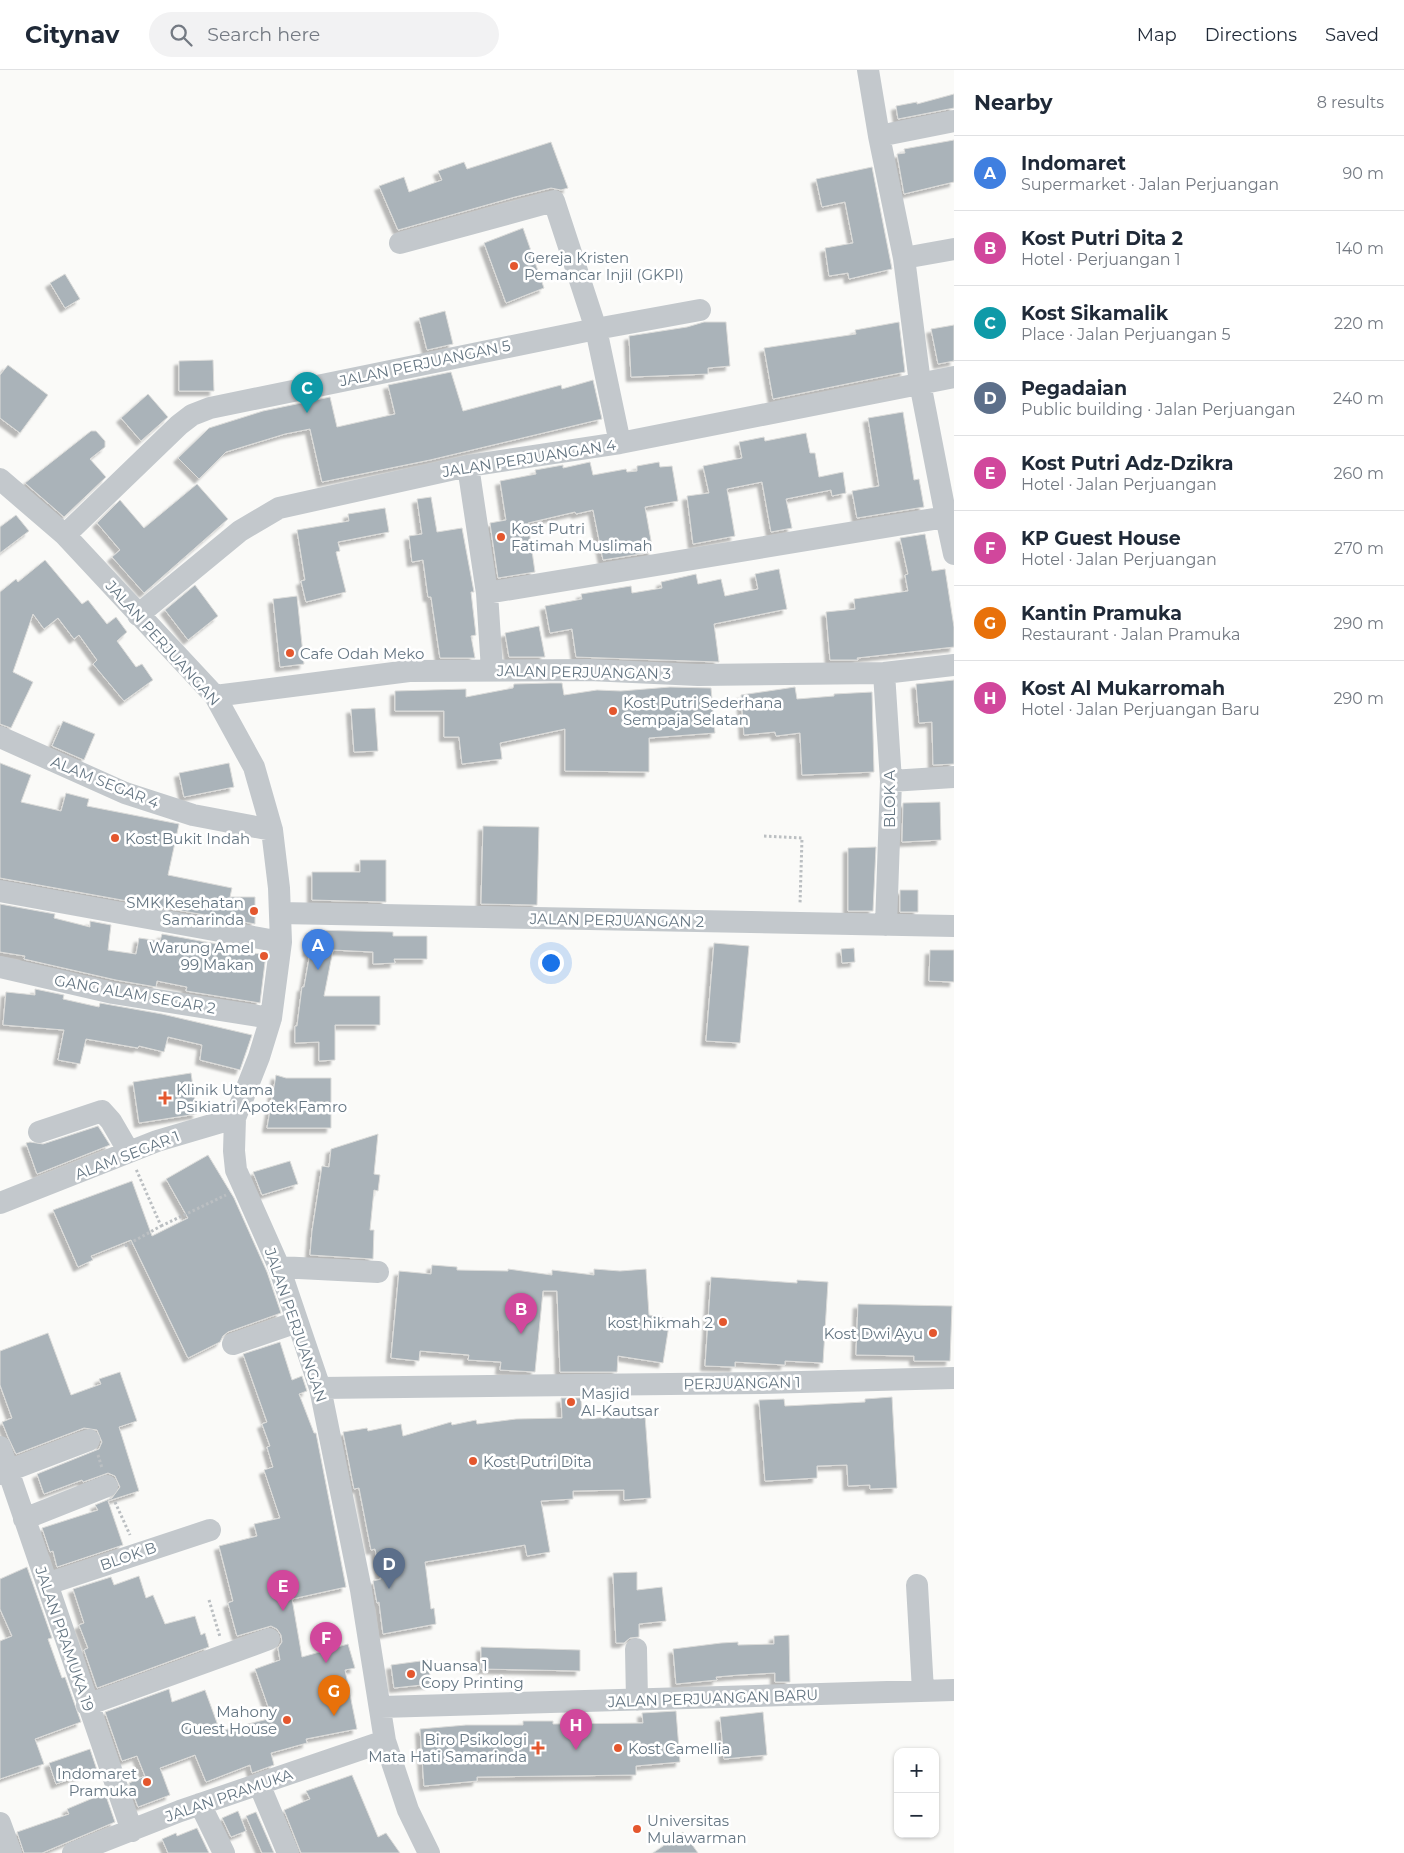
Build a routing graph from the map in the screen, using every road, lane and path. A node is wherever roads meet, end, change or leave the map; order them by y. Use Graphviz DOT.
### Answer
graph roads {
  1 [pos="868,70"];
  2 [pos="954,121"];
  3 [pos="879,136"];
  4 [pos="400,243"];
  5 [pos="954,249"];
  6 [pos="904,258"];
  7 [pos="700,310"];
  8 [pos="596,328"];
  9 [pos="954,377"];
  10 [pos="920,383"];
  11 [pos="620,443"];
  12 [pos="468,466"];
  13 [pos="0,479"];
  14 [pos="950,516"];
  15 [pos="65,535"];
  16 [pos="954,554"];
  17 [pos="487,593"];
  18 [pos="138,615"];
  19 [pos="954,665"];
  20 [pos="492,670"];
  21 [pos="884,673"];
  22 [pos="215,696"];
  23 [pos="0,737"];
  24 [pos="954,778"];
  25 [pos="890,781"];
  26 [pos="272,830"];
  27 [pos="764,836"];
  28 [pos="0,891"];
  29 [pos="280,913"];
  30 [pos="799,923"];
  31 [pos="886,925"];
  32 [pos="954,926"];
  33 [pos="281,942"];
  34 [pos="0,967"];
  35 [pos="271,1018"];
  36 [pos="235,1118"];
  37 [pos="39,1132"];
  38 [pos="129,1152"];
  39 [pos="242,1187"];
  40 [pos="0,1203"];
  41 [pos="161,1226"];
  42 [pos="125,1246"];
  43 [pos="280,1267"];
  44 [pos="378,1272"];
  45 [pos="297,1322"];
  46 [pos="233,1344"];
  47 [pos="954,1378"];
  48 [pos="320,1388"];
  49 [pos="89,1440"];
  50 [pos="0,1447"];
  51 [pos="4,1472"];
  52 [pos="108,1486"];
  53 [pos="24,1519"];
  54 [pos="210,1530"];
  55 [pos="47,1584"];
  56 [pos="917,1585"];
  57 [pos="209,1600"];
  58 [pos="269,1639"];
  59 [pos="636,1649"];
  60 [pos="226,1656"];
  61 [pos="954,1690"];
  62 [pos="923,1691"];
  63 [pos="637,1700"];
  64 [pos="87,1705"];
  65 [pos="381,1708"];
  66 [pos="385,1741"];
  67 [pos="259,1784"];
  68 [pos="200,1804"];
  69 [pos="0,1823"];
  70 [pos="132,1831"];
  71 [pos="11,1853"];
  72 [pos="73,1853"];
  73 [pos="224,1853"];
  74 [pos="288,1853"];
  75 [pos="429,1853"];
  1 -- 3 [label="street"];
  2 -- 3 [label="street"];
  3 -- 6 [label="street"];
  4 -- 8 [label="street"];
  5 -- 6 [label="street"];
  6 -- 10 [label="street"];
  7 -- 8 [label="street, JALAN PERJUANGAN 5"];
  8 -- 11 [label="street"];
  8 -- 15 [label="street, JALAN PERJUANGAN 5"];
  9 -- 10 [label="street, JALAN PERJUANGAN 4"];
  10 -- 11 [label="street, JALAN PERJUANGAN 4"];
  10 -- 14 [label="street"];
  11 -- 12 [label="street, JALAN PERJUANGAN 4"];
  12 -- 17 [label="street"];
  12 -- 18 [label="street, JALAN PERJUANGAN 4"];
  13 -- 15 [label="street, JALAN PERJUANGAN"];
  14 -- 16 [label="street"];
  14 -- 17 [label="street"];
  15 -- 18 [label="street, JALAN PERJUANGAN"];
  17 -- 20 [label="street"];
  18 -- 22 [label="street, JALAN PERJUANGAN"];
  19 -- 21 [label="street, JALAN PERJUANGAN 3"];
  20 -- 21 [label="street, JALAN PERJUANGAN 3"];
  20 -- 22 [label="street, JALAN PERJUANGAN 3"];
  21 -- 25 [label="street, BLOK A"];
  22 -- 26 [label="street, JALAN PERJUANGAN"];
  23 -- 26 [label="street, ALAM SEGAR 4"];
  24 -- 25 [label="street"];
  25 -- 31 [label="street, BLOK A"];
  26 -- 29 [label="street, JALAN PERJUANGAN"];
  27 -- 30 [label="path"];
  28 -- 33 [label="street"];
  29 -- 30 [label="street, JALAN PERJUANGAN 2"];
  29 -- 33 [label="street, JALAN PERJUANGAN"];
  30 -- 31 [label="street, JALAN PERJUANGAN 2"];
  31 -- 32 [label="street, JALAN PERJUANGAN 2"];
  33 -- 35 [label="street, JALAN PERJUANGAN"];
  34 -- 35 [label="street, GANG ALAM SEGAR 2"];
  35 -- 36 [label="street, JALAN PERJUANGAN"];
  36 -- 38 [label="street, ALAM SEGAR 1"];
  36 -- 39 [label="street, JALAN PERJUANGAN"];
  37 -- 38 [label="street"];
  38 -- 40 [label="street, ALAM SEGAR 1"];
  38 -- 41 [label="path"];
  39 -- 41 [label="path"];
  39 -- 43 [label="street, JALAN PERJUANGAN"];
  41 -- 42 [label="path"];
  43 -- 44 [label="street"];
  43 -- 45 [label="street, JALAN PERJUANGAN"];
  45 -- 46 [label="street"];
  45 -- 48 [label="street, JALAN PERJUANGAN"];
  47 -- 48 [label="street, PERJUANGAN 1"];
  48 -- 65 [label="street, JALAN PERJUANGAN"];
  49 -- 51 [label="street"];
  50 -- 51 [label="street, JALAN PRAMUKA 19"];
  51 -- 53 [label="street, JALAN PRAMUKA 19"];
  52 -- 53 [label="street"];
  53 -- 55 [label="street, JALAN PRAMUKA 19"];
  54 -- 55 [label="street, BLOK B"];
  55 -- 64 [label="street, JALAN PRAMUKA 19"];
  56 -- 62 [label="street"];
  57 -- 60 [label="path"];
  58 -- 60 [label="street"];
  59 -- 63 [label="street"];
  60 -- 64 [label="street"];
  61 -- 62 [label="street, JALAN PERJUANGAN BARU"];
  62 -- 63 [label="street, JALAN PERJUANGAN BARU"];
  63 -- 65 [label="street, JALAN PERJUANGAN BARU"];
  64 -- 70 [label="street, JALAN PRAMUKA 19"];
  65 -- 66 [label="street, JALAN PERJUANGAN"];
  66 -- 67 [label="street, JALAN PRAMUKA"];
  66 -- 75 [label="street, JALAN PERJUANGAN"];
  67 -- 68 [label="street, JALAN PRAMUKA"];
  67 -- 74 [label="street"];
  68 -- 70 [label="street, JALAN PRAMUKA"];
  68 -- 73 [label="street"];
  69 -- 71 [label="street"];
  70 -- 72 [label="street, JALAN PRAMUKA"];
}
